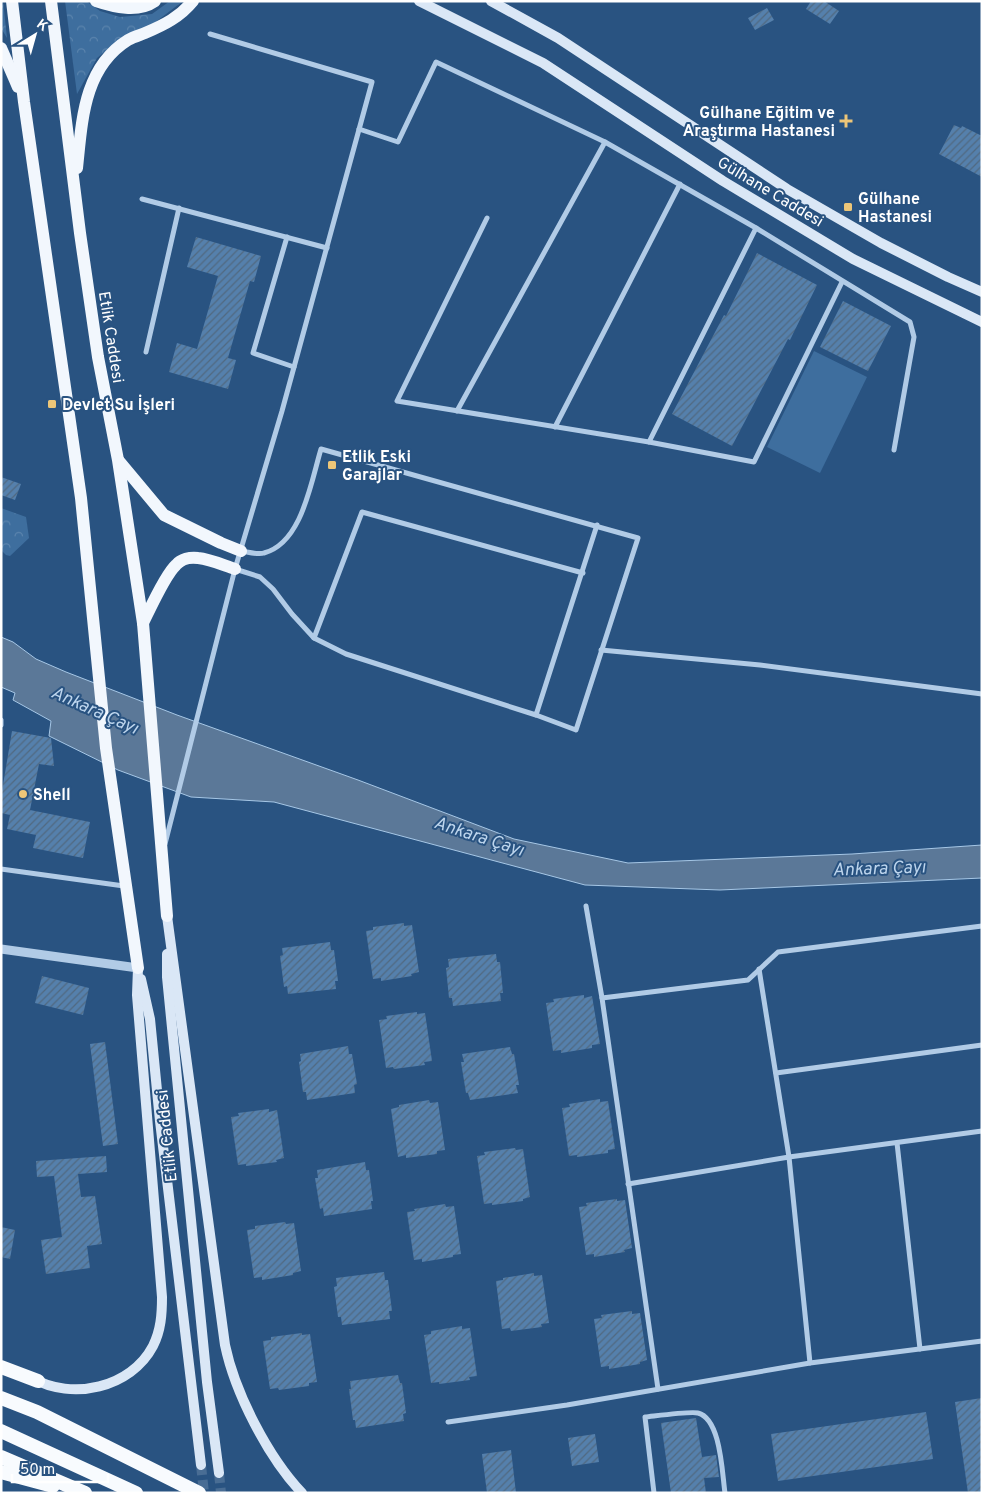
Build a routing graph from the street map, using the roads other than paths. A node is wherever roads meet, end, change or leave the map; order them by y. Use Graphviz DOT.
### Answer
graph roads {
  1 [pos="12,1"];
  2 [pos="51,1"];
  3 [pos="96,1"];
  4 [pos="156,1"];
  5 [pos="193,1"];
  6 [pos="420,1"];
  7 [pos="491,1"];
  8 [pos="210,34"];
  9 [pos="1,48"];
  10 [pos="24,102"];
  11 [pos="359,130"];
  12 [pos="604,142"];
  13 [pos="680,184"];
  14 [pos="75,191"];
  15 [pos="142,198"];
  16 [pos="179,208"];
  17 [pos="487,218"];
  18 [pos="756,228"];
  19 [pos="286,237"];
  20 [pos="327,248"];
  21 [pos="842,282"];
  22 [pos="982,292"];
  23 [pos="982,322"];
  24 [pos="146,352"];
  25 [pos="294,367"];
  26 [pos="457,410"];
  27 [pos="555,427"];
  28 [pos="649,442"];
  29 [pos="894,450"];
  30 [pos="118,460"];
  31 [pos="597,525"];
  32 [pos="241,551"];
  33 [pos="235,569"];
  34 [pos="582,573"];
  35 [pos="143,623"];
  36 [pos="314,638"];
  37 [pos="601,650"];
  38 [pos="982,694"];
  39 [pos="536,715"];
  40 [pos="1,720"];
  41 [pos="1,725"];
  42 [pos="162,858"];
  43 [pos="1,869"];
  44 [pos="126,887"];
  45 [pos="586,906"];
  46 [pos="167,916"];
  47 [pos="982,926"];
  48 [pos="1,949"];
  49 [pos="138,968"];
  50 [pos="759,969"];
  51 [pos="602,998"];
  52 [pos="982,1045"];
  53 [pos="776,1073"];
  54 [pos="982,1131"];
  55 [pos="897,1143"];
  56 [pos="789,1157"];
  57 [pos="628,1184"];
  58 [pos="982,1341"];
  59 [pos="920,1349"];
  60 [pos="1,1359"];
  61 [pos="810,1364"];
  62 [pos="1,1367"];
  63 [pos="38,1381"];
  64 [pos="1,1387"];
  65 [pos="658,1389"];
  66 [pos="1,1398"];
  67 [pos="37,1412"];
  68 [pos="448,1422"];
  69 [pos="1,1430"];
  70 [pos="1,1456"];
  71 [pos="201,1466"];
  72 [pos="1,1472"];
  73 [pos="219,1473"];
  74 [pos="76,1493"];
  75 [pos="85,1493"];
  76 [pos="136,1493"];
  77 [pos="199,1493"];
  78 [pos="302,1493"];
  79 [pos="654,1493"];
  80 [pos="725,1493"];
  1 -- 10 [label="main road"];
  2 -- 14 [label="main road, Etlik Caddesi"];
  3 -- 4 [label="main road"];
  5 -- 14 [label="main road"];
  6 -- 23 [label="main road, Gülhane Caddesi"];
  7 -- 22 [label="main road, Gülhane Caddesi"];
  8 -- 11 [label="street"];
  9 -- 10 [label="main road"];
  10 -- 44 [label="main road, Etlik Caddesi"];
  11 -- 12 [label="street"];
  11 -- 20 [label="street"];
  12 -- 13 [label="street"];
  12 -- 26 [label="street"];
  13 -- 18 [label="street"];
  13 -- 27 [label="street"];
  14 -- 30 [label="main road, Etlik Caddesi"];
  15 -- 16 [label="street"];
  16 -- 19 [label="street"];
  16 -- 24 [label="street"];
  17 -- 26 [label="street"];
  18 -- 21 [label="street"];
  18 -- 28 [label="street"];
  19 -- 20 [label="street"];
  19 -- 25 [label="street"];
  20 -- 25 [label="street"];
  21 -- 28 [label="street"];
  21 -- 29 [label="street"];
  25 -- 32 [label="street"];
  26 -- 27 [label="street"];
  27 -- 28 [label="street"];
  30 -- 32 [label="main road"];
  30 -- 35 [label="main road, Etlik Caddesi"];
  31 -- 32 [label="street"];
  31 -- 34 [label="street"];
  31 -- 37 [label="street"];
  32 -- 33 [label="street"];
  33 -- 35 [label="main road"];
  33 -- 36 [label="street"];
  33 -- 42 [label="street"];
  34 -- 36 [label="street"];
  34 -- 39 [label="street"];
  35 -- 42 [label="main road, Etlik Caddesi"];
  36 -- 39 [label="street"];
  37 -- 38 [label="street"];
  37 -- 39 [label="street"];
  40 -- 41 [label="street"];
  42 -- 46 [label="main road, Etlik Caddesi"];
  43 -- 44 [label="street"];
  44 -- 49 [label="main road, Etlik Caddesi"];
  45 -- 51 [label="street"];
  46 -- 73 [label="main road, Etlik Caddesi"];
  46 -- 78 [label="main road"];
  47 -- 50 [label="street"];
  48 -- 49 [label="street"];
  49 -- 63 [label="main road"];
  49 -- 71 [label="main road, Etlik Caddesi"];
  50 -- 51 [label="street"];
  50 -- 53 [label="street"];
  51 -- 57 [label="street"];
  52 -- 53 [label="street"];
  53 -- 56 [label="street"];
  54 -- 55 [label="street"];
  55 -- 56 [label="street"];
  55 -- 59 [label="street"];
  56 -- 57 [label="street"];
  56 -- 61 [label="street"];
  57 -- 65 [label="street"];
  58 -- 59 [label="street"];
  59 -- 61 [label="street"];
  60 -- 63 [label="main road"];
  61 -- 65 [label="street"];
  62 -- 63 [label="highway"];
  64 -- 67 [label="highway"];
  65 -- 68 [label="street"];
  66 -- 67 [label="highway"];
  67 -- 77 [label="highway"];
  69 -- 76 [label="highway"];
  70 -- 75 [label="highway"];
  72 -- 74 [label="highway"];
  79 -- 80 [label="street"];
}
